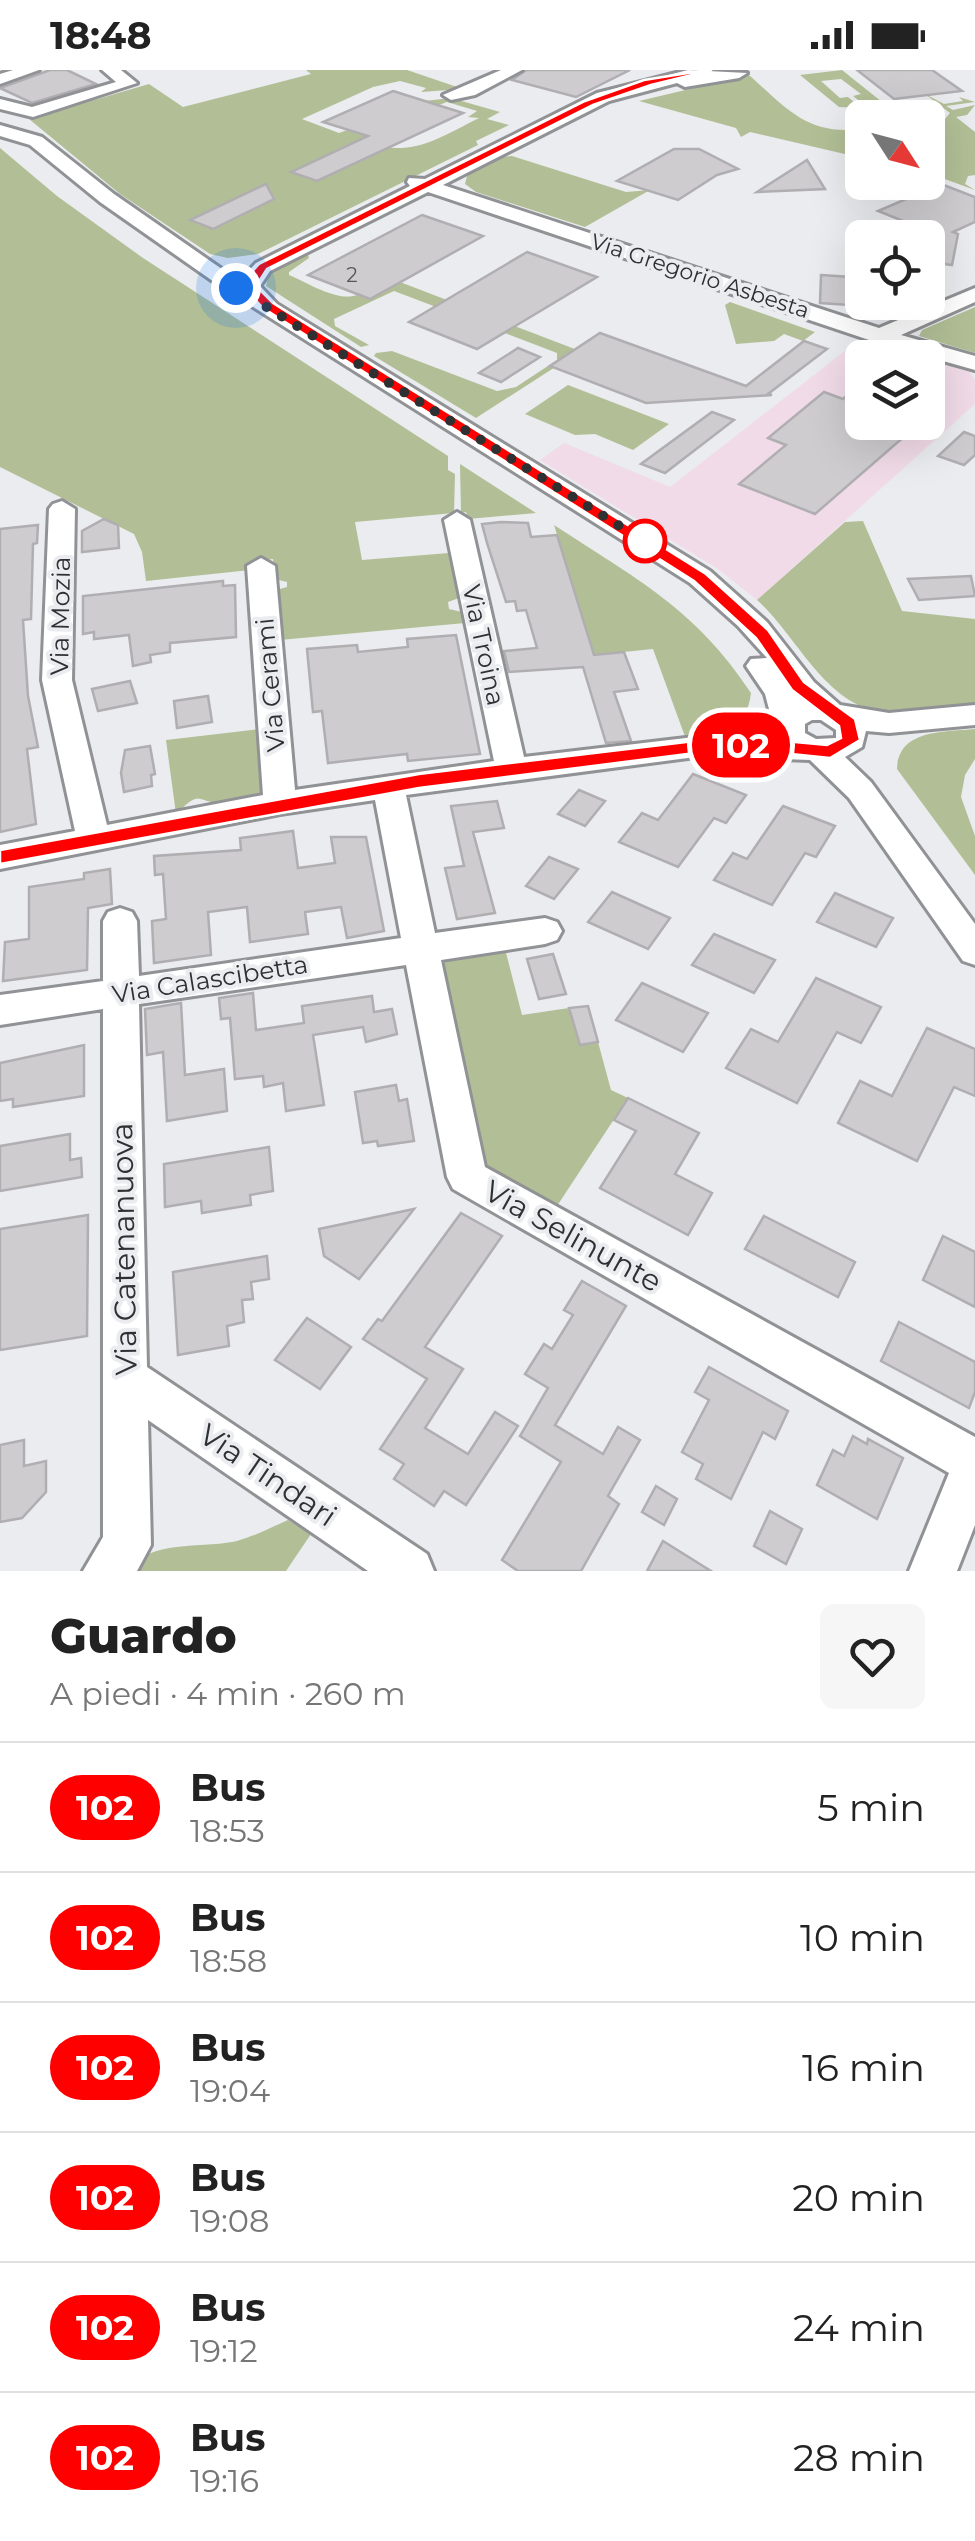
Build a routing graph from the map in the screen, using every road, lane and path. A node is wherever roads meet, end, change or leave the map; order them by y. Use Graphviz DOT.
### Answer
graph roads {
  1 [pos="31,70"];
  2 [pos="514,70"];
  3 [pos="642,70"];
  4 [pos="684,70"];
  5 [pos="707,70"];
  6 [pos="735,70"];
  7 [pos="105,77"];
  8 [pos="0,79"];
  9 [pos="618,91"];
  10 [pos="451,95"];
  11 [pos="590,96"];
  12 [pos="0,107"];
  13 [pos="34,112"];
  14 [pos="0,118"];
  15 [pos="0,130"];
  16 [pos="0,140"];
  17 [pos="36,141"];
  18 [pos="421,184"];
  19 [pos="197,260"];
  20 [pos="975,294"];
  21 [pos="268,306"];
  22 [pos="880,336"];
  23 [pos="975,363"];
  24 [pos="62,508"];
  25 [pos="457,520"];
  26 [pos="261,566"];
  27 [pos="975,715"];
  28 [pos="822,731"];
  29 [pos="511,769"];
  30 [pos="388,785"];
  31 [pos="280,803"];
  32 [pos="94,840"];
  33 [pos="0,857"];
  34 [pos="975,915"];
  35 [pos="120,921"];
  36 [pos="545,932"];
  37 [pos="421,948"];
  38 [pos="975,950"];
  39 [pos="121,993"];
  40 [pos="0,1010"];
  41 [pos="126,1378"];
  42 [pos="975,1464"];
  43 [pos="107,1571"];
  44 [pos="410,1571"];
  45 [pos="933,1571"];
  1 -- 8 [label="street"];
  2 -- 10 [label="street"];
  3 -- 11 [label="street"];
  4 -- 11 [label="street"];
  5 -- 9 [label="street"];
  6 -- 9 [label="street"];
  7 -- 13 [label="street"];
  9 -- 18 [label="street"];
  11 -- 18 [label="street"];
  12 -- 13 [label="street"];
  12 -- 14 [label="street"];
  13 -- 17 [label="street"];
  15 -- 17 [label="street"];
  16 -- 28 [label="street"];
  17 -- 19 [label="street"];
  18 -- 19 [label="street"];
  18 -- 21 [label="street"];
  18 -- 22 [label="street, Via Gregorio Asbesta"];
  19 -- 21 [label="street"];
  20 -- 22 [label="street"];
  21 -- 28 [label="street"];
  22 -- 23 [label="street, Via Gregorio Asbesta"];
  24 -- 32 [label="street, Via Mozia"];
  25 -- 29 [label="street, Via Troina"];
  26 -- 31 [label="street, Via Cerami"];
  27 -- 28 [label="street"];
  28 -- 29 [label="street"];
  28 -- 34 [label="street"];
  28 -- 38 [label="street"];
  29 -- 30 [label="street"];
  30 -- 31 [label="street"];
  30 -- 37 [label="street, Via Selinunte"];
  31 -- 32 [label="street"];
  32 -- 33 [label="street"];
  35 -- 39 [label="street, Via Catenanuova"];
  36 -- 37 [label="street, Via Calascibetta"];
  37 -- 39 [label="street, Via Calascibetta"];
  37 -- 42 [label="street, Via Selinunte"];
  39 -- 40 [label="street, Via Calascibetta"];
  39 -- 41 [label="street, Via Catenanuova"];
  41 -- 43 [label="street, Via Catenanuova"];
  41 -- 44 [label="street, Via Tindari"];
  42 -- 45 [label="street"];
}
